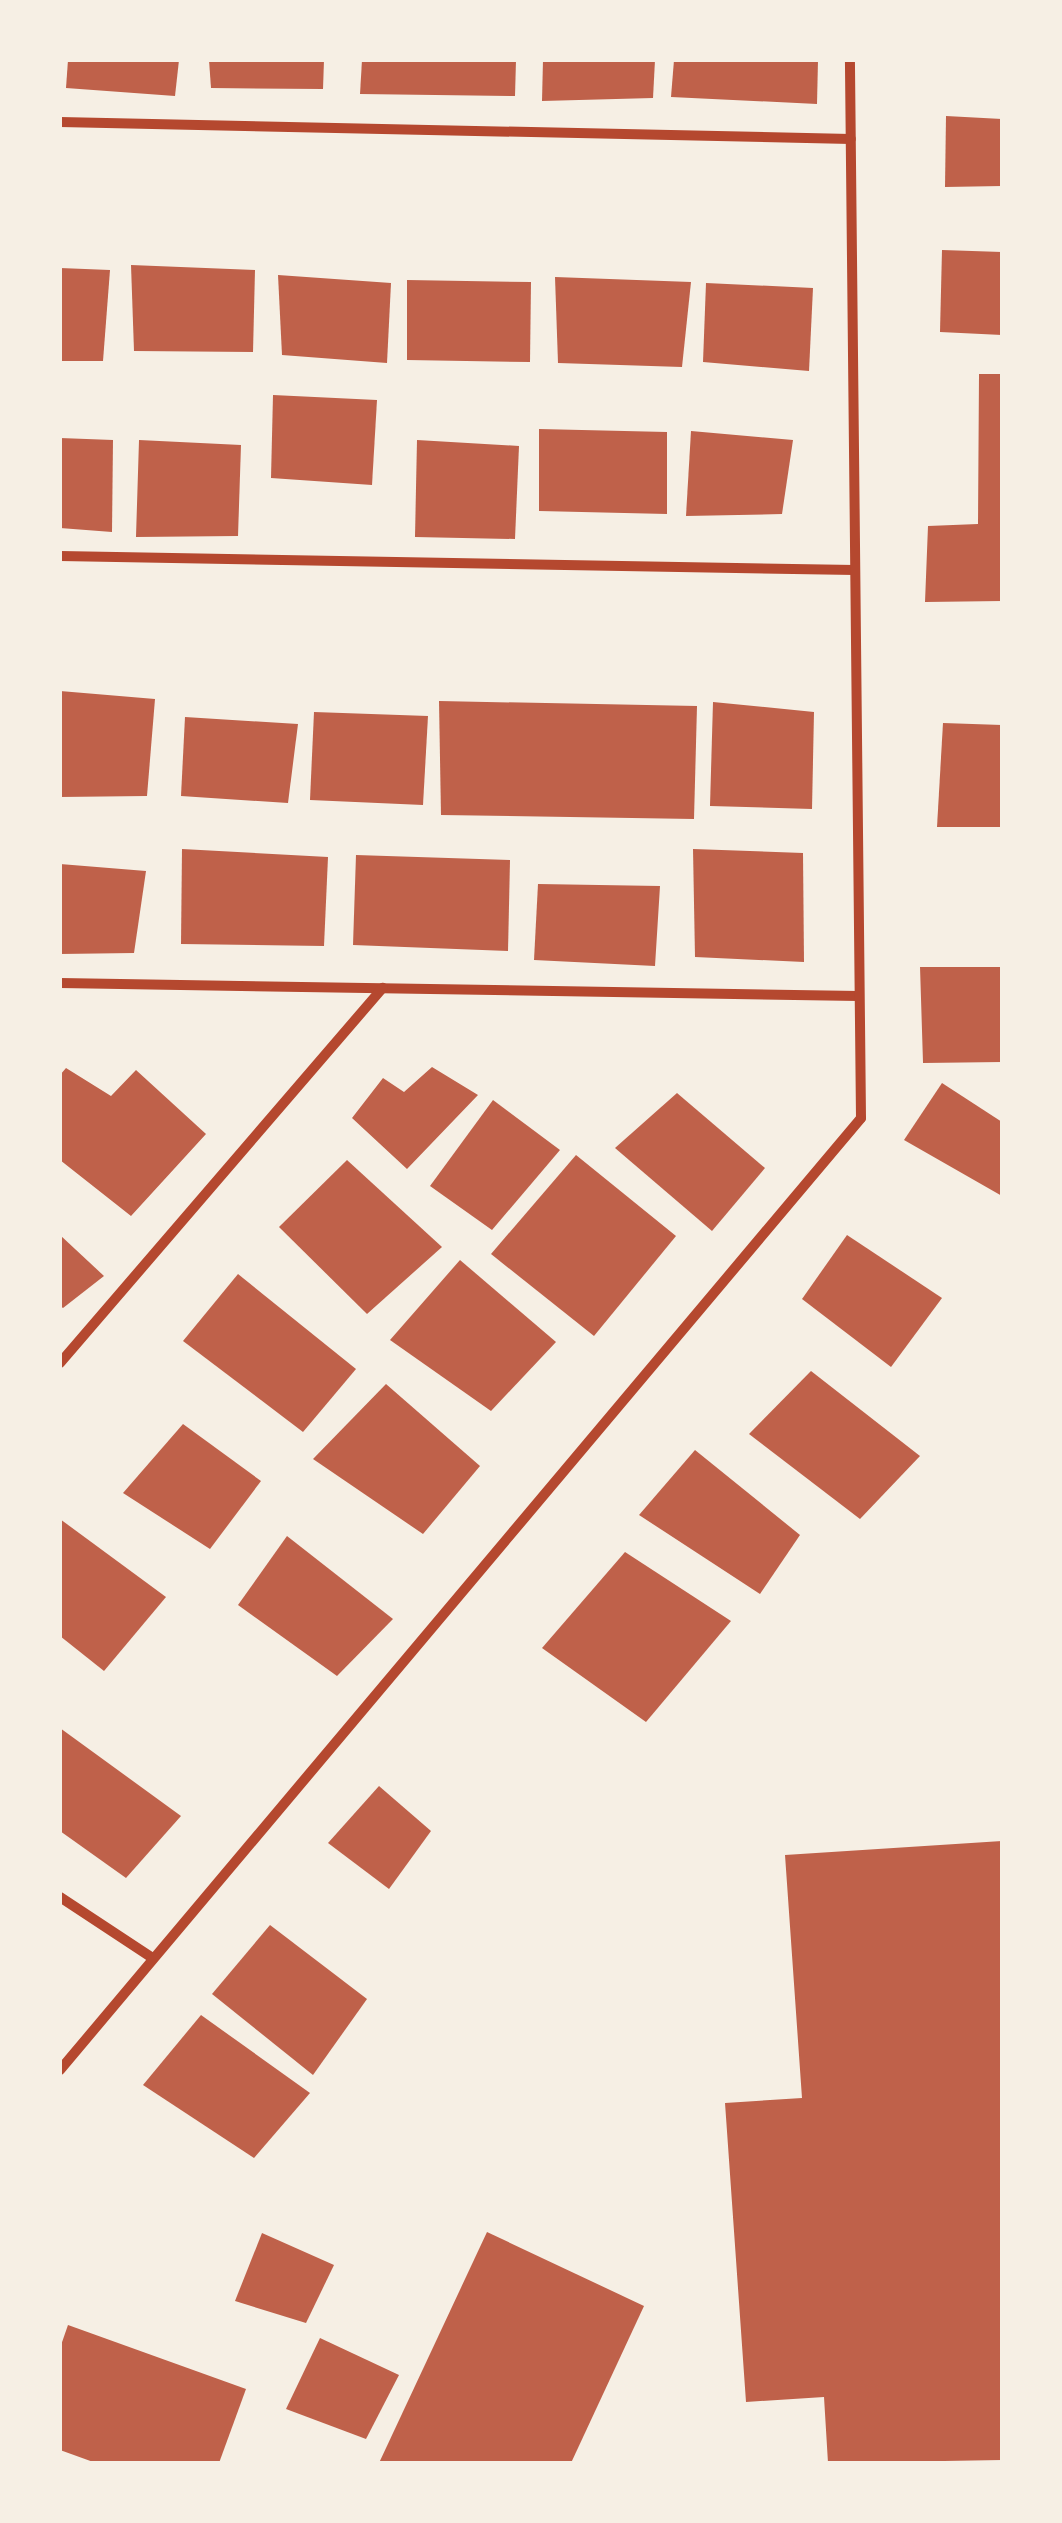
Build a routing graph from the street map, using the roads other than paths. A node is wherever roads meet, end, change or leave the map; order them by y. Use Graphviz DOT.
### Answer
graph roads {
  1 [pos="850,60"];
  2 [pos="60,122"];
  3 [pos="850,139"];
  4 [pos="60,556"];
  5 [pos="855,570"];
  6 [pos="60,983"];
  7 [pos="383,988"];
  8 [pos="859,996"];
  9 [pos="60,1364"];
  10 [pos="60,1897"];
  11 [pos="151,1957"];
  12 [pos="60,2070"];
  1 -- 3 [label="street"];
  2 -- 3 [label="street"];
  3 -- 5 [label="street"];
  4 -- 5 [label="street"];
  5 -- 8 [label="street"];
  6 -- 7 [label="street"];
  7 -- 8 [label="street"];
  7 -- 9 [label="street"];
  8 -- 11 [label="street"];
  10 -- 11 [label="street"];
  11 -- 12 [label="street"];
}
